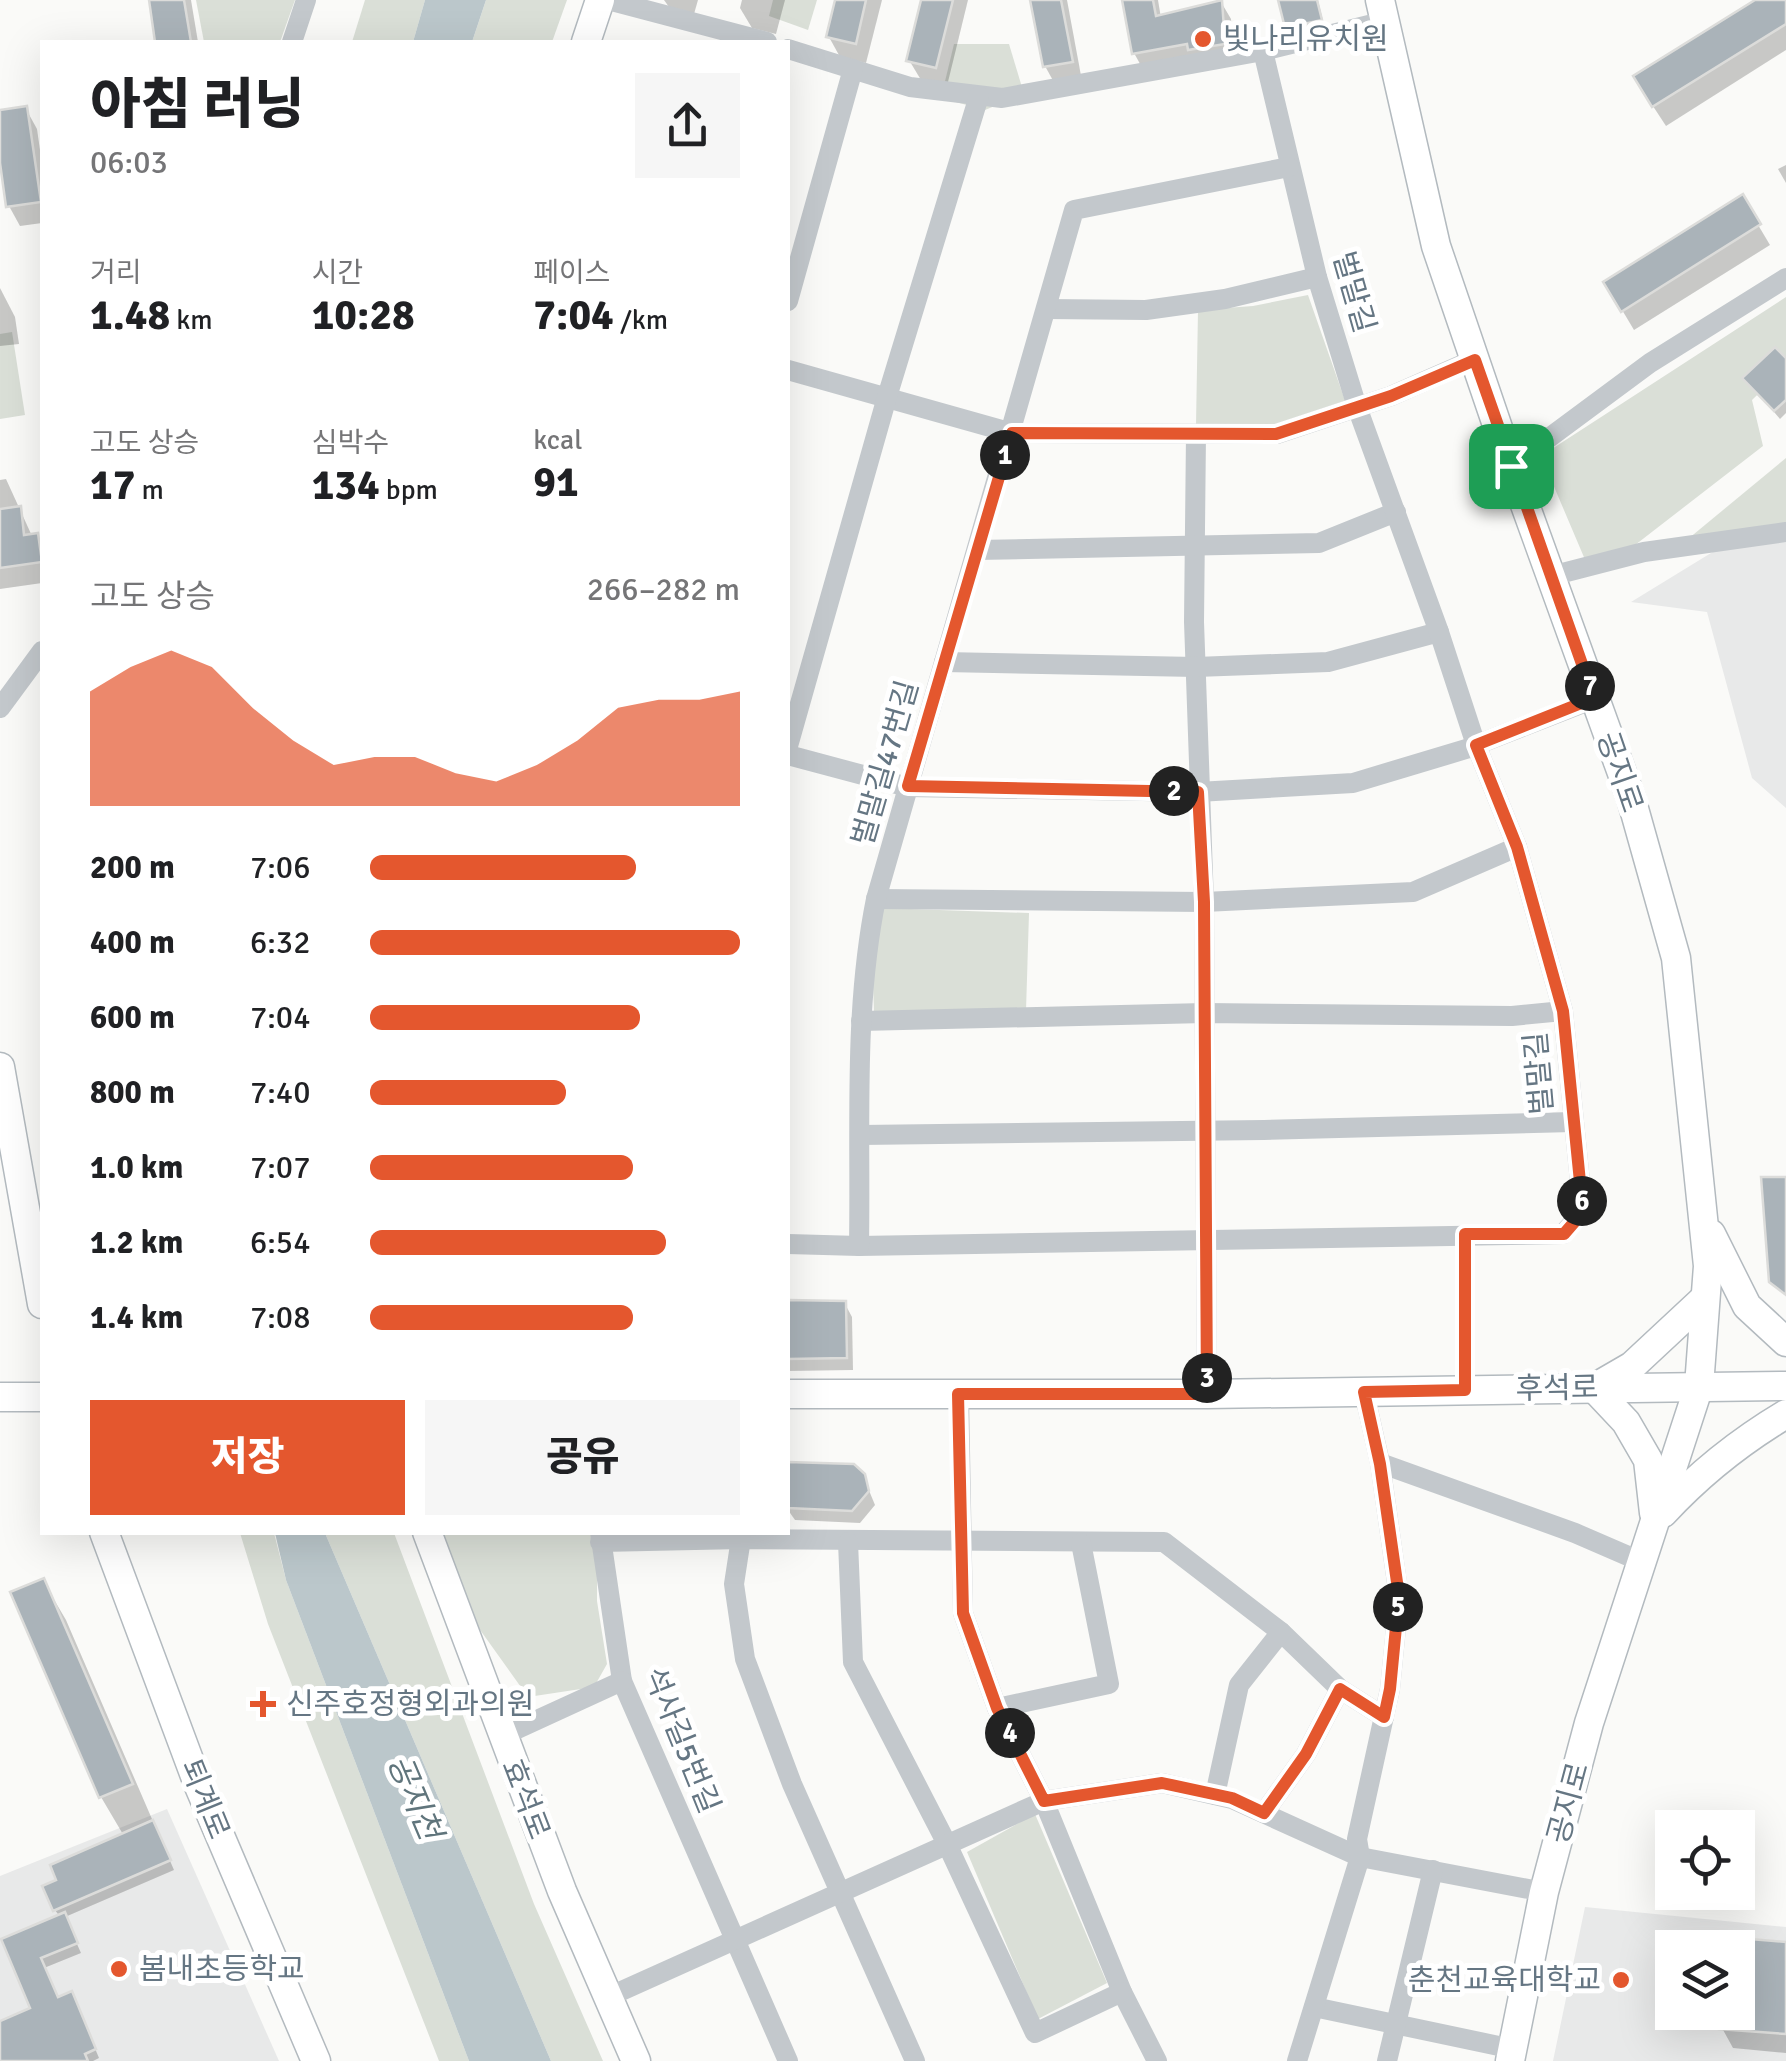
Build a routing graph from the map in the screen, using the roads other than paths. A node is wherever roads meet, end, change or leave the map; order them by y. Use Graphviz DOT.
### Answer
graph roads {
  1 [pos="306,0"];
  2 [pos="604,0"];
  3 [pos="1382,11"];
  4 [pos="731,37"];
  5 [pos="293,40"];
  6 [pos="587,40"];
  7 [pos="790,50"];
  8 [pos="1263,51"];
  9 [pos="853,69"];
  10 [pos="979,96"];
  11 [pos="1290,167"];
  12 [pos="1316,278"];
  13 [pos="1786,278"];
  14 [pos="790,294"];
  15 [pos="1046,309"];
  16 [pos="1475,360"];
  17 [pos="790,371"];
  18 [pos="886,397"];
  19 [pos="1357,407"];
  20 [pos="1012,433"];
  21 [pos="1196,434"];
  22 [pos="1511,466"];
  23 [pos="1396,512"];
  24 [pos="1786,532"];
  25 [pos="1197,548"];
  26 [pos="978,550"];
  27 [pos="1551,576"];
  28 [pos="1439,632"];
  29 [pos="40,654"];
  30 [pos="944,662"];
  31 [pos="1196,667"];
  32 [pos="1594,698"];
  33 [pos="0,708"];
  34 [pos="790,739"];
  35 [pos="1476,745"];
  36 [pos="790,756"];
  37 [pos="908,786"];
  38 [pos="1198,792"];
  39 [pos="1517,847"];
  40 [pos="876,899"];
  41 [pos="1204,902"];
  42 [pos="1563,1011"];
  43 [pos="1205,1013"];
  44 [pos="861,1021"];
  45 [pos="0,1067"];
  46 [pos="1573,1122"];
  47 [pos="1203,1131"];
  48 [pos="861,1134"];
  49 [pos="1703,1218"];
  50 [pos="1465,1234"];
  51 [pos="1204,1240"];
  52 [pos="790,1244"];
  53 [pos="859,1246"];
  54 [pos="40,1293"];
  55 [pos="1705,1298"];
  56 [pos="1786,1342"];
  57 [pos="1699,1386"];
  58 [pos="1786,1386"];
  59 [pos="1594,1388"];
  60 [pos="1465,1390"];
  61 [pos="1364,1392"];
  62 [pos="790,1394"];
  63 [pos="958,1394"];
  64 [pos="1207,1394"];
  65 [pos="0,1397"];
  66 [pos="40,1398"];
  67 [pos="1786,1414"];
  68 [pos="1380,1464"];
  69 [pos="1655,1521"];
  70 [pos="105,1535"];
  71 [pos="428,1535"];
  72 [pos="742,1536"];
  73 [pos="600,1538"];
  74 [pos="960,1540"];
  75 [pos="848,1542"];
  76 [pos="1081,1543"];
  77 [pos="1642,1562"];
  78 [pos="1282,1632"];
  79 [pos="622,1681"];
  80 [pos="1340,1689"];
  81 [pos="997,1708"];
  82 [pos="1384,1717"];
  83 [pos="502,1736"];
  84 [pos="1214,1795"];
  85 [pos="1044,1801"];
  86 [pos="1264,1813"];
  87 [pos="947,1844"];
  88 [pos="1360,1857"];
  89 [pos="1433,1870"];
  90 [pos="839,1892"];
  91 [pos="1544,1892"];
  92 [pos="733,1940"];
  93 [pos="1122,1992"];
  94 [pos="608,1996"];
  95 [pos="1314,2006"];
  96 [pos="1394,2023"];
  97 [pos="1512,2055"];
  98 [pos="316,2061"];
  99 [pos="636,2061"];
  100 [pos="788,2061"];
  101 [pos="915,2061"];
  102 [pos="1157,2061"];
  103 [pos="1297,2061"];
  104 [pos="1387,2061"];
  1 -- 5 [label="street"];
  2 -- 4 [label="street"];
  2 -- 6 [label="street"];
  3 -- 8 [label="street"];
  3 -- 16 [label="street, 공지로"];
  7 -- 9 [label="street"];
  8 -- 10 [label="street"];
  8 -- 11 [label="street, 벌말길"];
  9 -- 10 [label="street"];
  9 -- 14 [label="street"];
  10 -- 18 [label="street"];
  11 -- 12 [label="street, 벌말길"];
  11 -- 15 [label="street, 벌말길47번길"];
  12 -- 15 [label="street"];
  12 -- 19 [label="street, 벌말길"];
  13 -- 22 [label="street"];
  15 -- 20 [label="street, 벌말길47번길"];
  16 -- 19 [label="street"];
  16 -- 22 [label="street, 공지로"];
  17 -- 18 [label="street"];
  18 -- 20 [label="street"];
  18 -- 34 [label="street"];
  19 -- 21 [label="street"];
  19 -- 23 [label="street, 벌말길"];
  20 -- 21 [label="street"];
  20 -- 26 [label="street, 벌말길47번길"];
  21 -- 25 [label="street"];
  22 -- 27 [label="street, 공지로"];
  23 -- 25 [label="street"];
  23 -- 28 [label="street, 벌말길"];
  24 -- 27 [label="street"];
  25 -- 26 [label="street"];
  25 -- 31 [label="street"];
  26 -- 30 [label="street, 벌말길47번길"];
  27 -- 32 [label="street, 공지로"];
  28 -- 31 [label="street"];
  28 -- 35 [label="street, 벌말길"];
  29 -- 33 [label="street"];
  30 -- 31 [label="street"];
  30 -- 37 [label="street, 벌말길47번길"];
  31 -- 38 [label="street"];
  32 -- 35 [label="street"];
  32 -- 49 [label="street, 공지로"];
  35 -- 38 [label="street"];
  35 -- 39 [label="street, 벌말길"];
  36 -- 37 [label="street"];
  37 -- 38 [label="street"];
  37 -- 40 [label="street, 벌말길47번길"];
  38 -- 41 [label="street"];
  39 -- 41 [label="street"];
  39 -- 42 [label="street, 벌말길"];
  40 -- 41 [label="street"];
  40 -- 44 [label="street, 벌말길47번길"];
  41 -- 43 [label="street"];
  42 -- 43 [label="street"];
  42 -- 46 [label="street, 벌말길"];
  43 -- 44 [label="street"];
  43 -- 47 [label="street"];
  44 -- 48 [label="street, 벌말길47번길"];
  45 -- 54 [label="street"];
  46 -- 47 [label="street"];
  46 -- 50 [label="street, 벌말길"];
  47 -- 48 [label="street"];
  47 -- 51 [label="street"];
  48 -- 53 [label="street, 벌말길47번길"];
  49 -- 55 [label="street, 공지로"];
  49 -- 56 [label="street"];
  50 -- 51 [label="street, 벌말길"];
  50 -- 60 [label="street"];
  51 -- 53 [label="street, 벌말길"];
  51 -- 64 [label="street"];
  52 -- 53 [label="street, 벌말길"];
  55 -- 57 [label="street, 공지로"];
  55 -- 59 [label="street"];
  57 -- 58 [label="street, 후석로"];
  57 -- 59 [label="street, 후석로"];
  57 -- 69 [label="street, 공지로"];
  59 -- 60 [label="street, 후석로"];
  59 -- 69 [label="street"];
  60 -- 61 [label="street, 후석로"];
  61 -- 64 [label="street, 후석로"];
  61 -- 68 [label="street"];
  62 -- 63 [label="street, 후석로"];
  63 -- 64 [label="street, 후석로"];
  63 -- 74 [label="street"];
  65 -- 66 [label="street"];
  67 -- 69 [label="street"];
  68 -- 77 [label="street"];
  68 -- 82 [label="street"];
  69 -- 77 [label="street, 공지로"];
  70 -- 98 [label="street, 퇴계로"];
  71 -- 83 [label="street, 효석로"];
  72 -- 73 [label="street, 석사길5번길"];
  72 -- 75 [label="street, 석사길5번길"];
  72 -- 90 [label="street"];
  73 -- 79 [label="street, 석사길5번길"];
  74 -- 75 [label="street, 석사길5번길"];
  74 -- 76 [label="street, 석사길5번길"];
  74 -- 81 [label="street"];
  75 -- 87 [label="street"];
  76 -- 78 [label="street, 석사길5번길"];
  76 -- 81 [label="street"];
  77 -- 91 [label="street, 공지로"];
  78 -- 80 [label="street, 석사길5번길"];
  78 -- 84 [label="street"];
  79 -- 83 [label="street"];
  79 -- 92 [label="street, 석사길5번길"];
  80 -- 82 [label="street, 석사길5번길"];
  80 -- 86 [label="street"];
  81 -- 85 [label="street"];
  82 -- 88 [label="street"];
  83 -- 94 [label="street, 효석로"];
  84 -- 85 [label="street"];
  84 -- 86 [label="street"];
  85 -- 87 [label="street"];
  85 -- 93 [label="street"];
  86 -- 88 [label="street"];
  87 -- 90 [label="street"];
  87 -- 93 [label="street"];
  88 -- 89 [label="street"];
  88 -- 95 [label="street"];
  89 -- 91 [label="street"];
  89 -- 96 [label="street"];
  90 -- 92 [label="street"];
  90 -- 101 [label="street"];
  91 -- 97 [label="street, 공지로"];
  92 -- 94 [label="street"];
  92 -- 100 [label="street, 석사길5번길"];
  93 -- 102 [label="street"];
  94 -- 99 [label="street, 효석로"];
  95 -- 96 [label="street, 공지로"];
  95 -- 103 [label="street"];
  96 -- 97 [label="street, 공지로"];
  96 -- 104 [label="street"];
}
